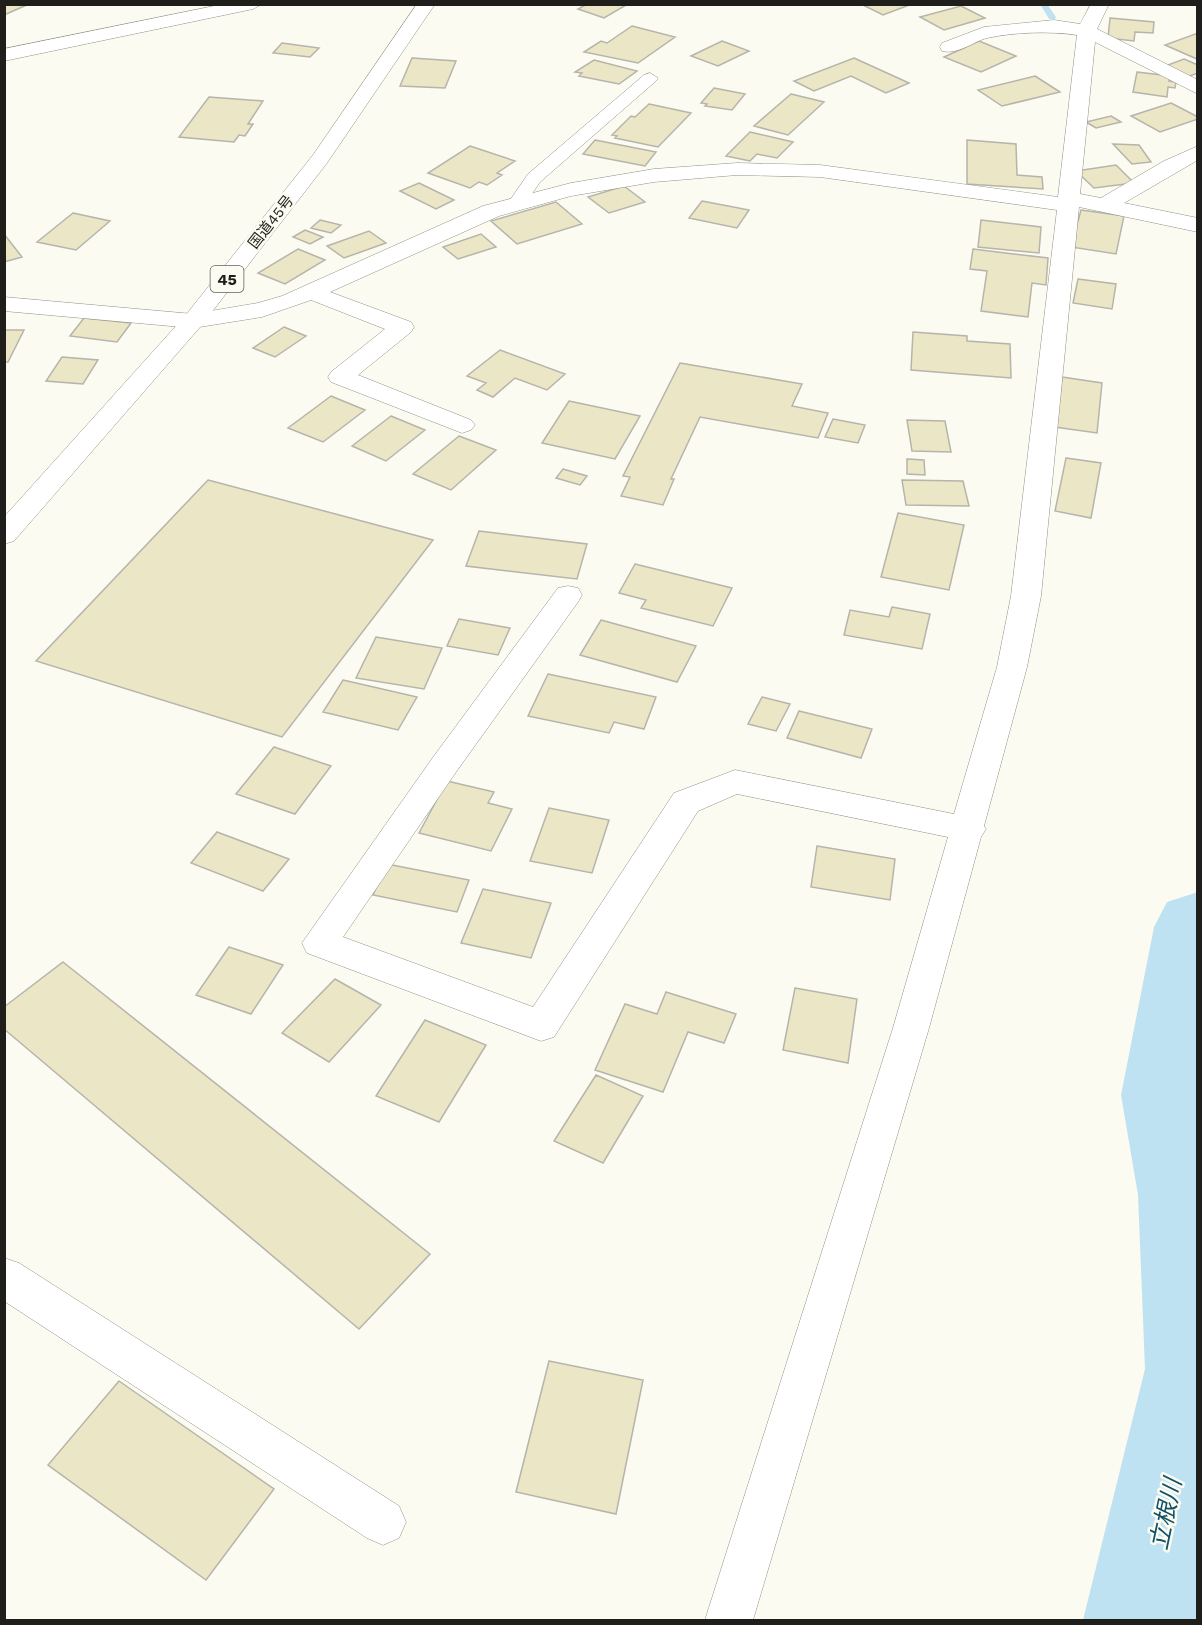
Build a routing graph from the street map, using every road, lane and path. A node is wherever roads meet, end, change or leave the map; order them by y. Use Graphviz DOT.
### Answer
graph roads {
  1 [pos="253,4"];
  2 [pos="426,4"];
  3 [pos="1088,16"];
  4 [pos="949,47"];
  5 [pos="4,55"];
  6 [pos="650,78"];
  7 [pos="1197,88"];
  8 [pos="1197,152"];
  9 [pos="1069,201"];
  10 [pos="517,202"];
  11 [pos="1103,206"];
  12 [pos="1197,225"];
  13 [pos="310,292"];
  14 [pos="4,304"];
  15 [pos="193,321"];
  16 [pos="462,425"];
  17 [pos="4,535"];
  18 [pos="568,595"];
  19 [pos="969,829"];
  20 [pos="4,1278"];
  21 [pos="384,1521"];
  22 [pos="729,1620"];
  1 -- 5 [label="main road"];
  2 -- 15 [label="main road, 国道45号 / 45"];
  3 -- 4 [label="main road"];
  3 -- 7 [label="main road"];
  3 -- 9 [label="main road"];
  6 -- 10 [label="lane"];
  8 -- 11 [label="main road"];
  9 -- 10 [label="main road"];
  9 -- 11 [label="main road"];
  9 -- 19 [label="main road"];
  10 -- 13 [label="main road"];
  11 -- 12 [label="main road"];
  13 -- 15 [label="main road"];
  13 -- 16 [label="main road"];
  14 -- 15 [label="main road"];
  15 -- 17 [label="main road, 国道45号 / 45"];
  18 -- 19 [label="main road"];
  19 -- 22 [label="main road"];
  20 -- 21 [label="main road"];
}
